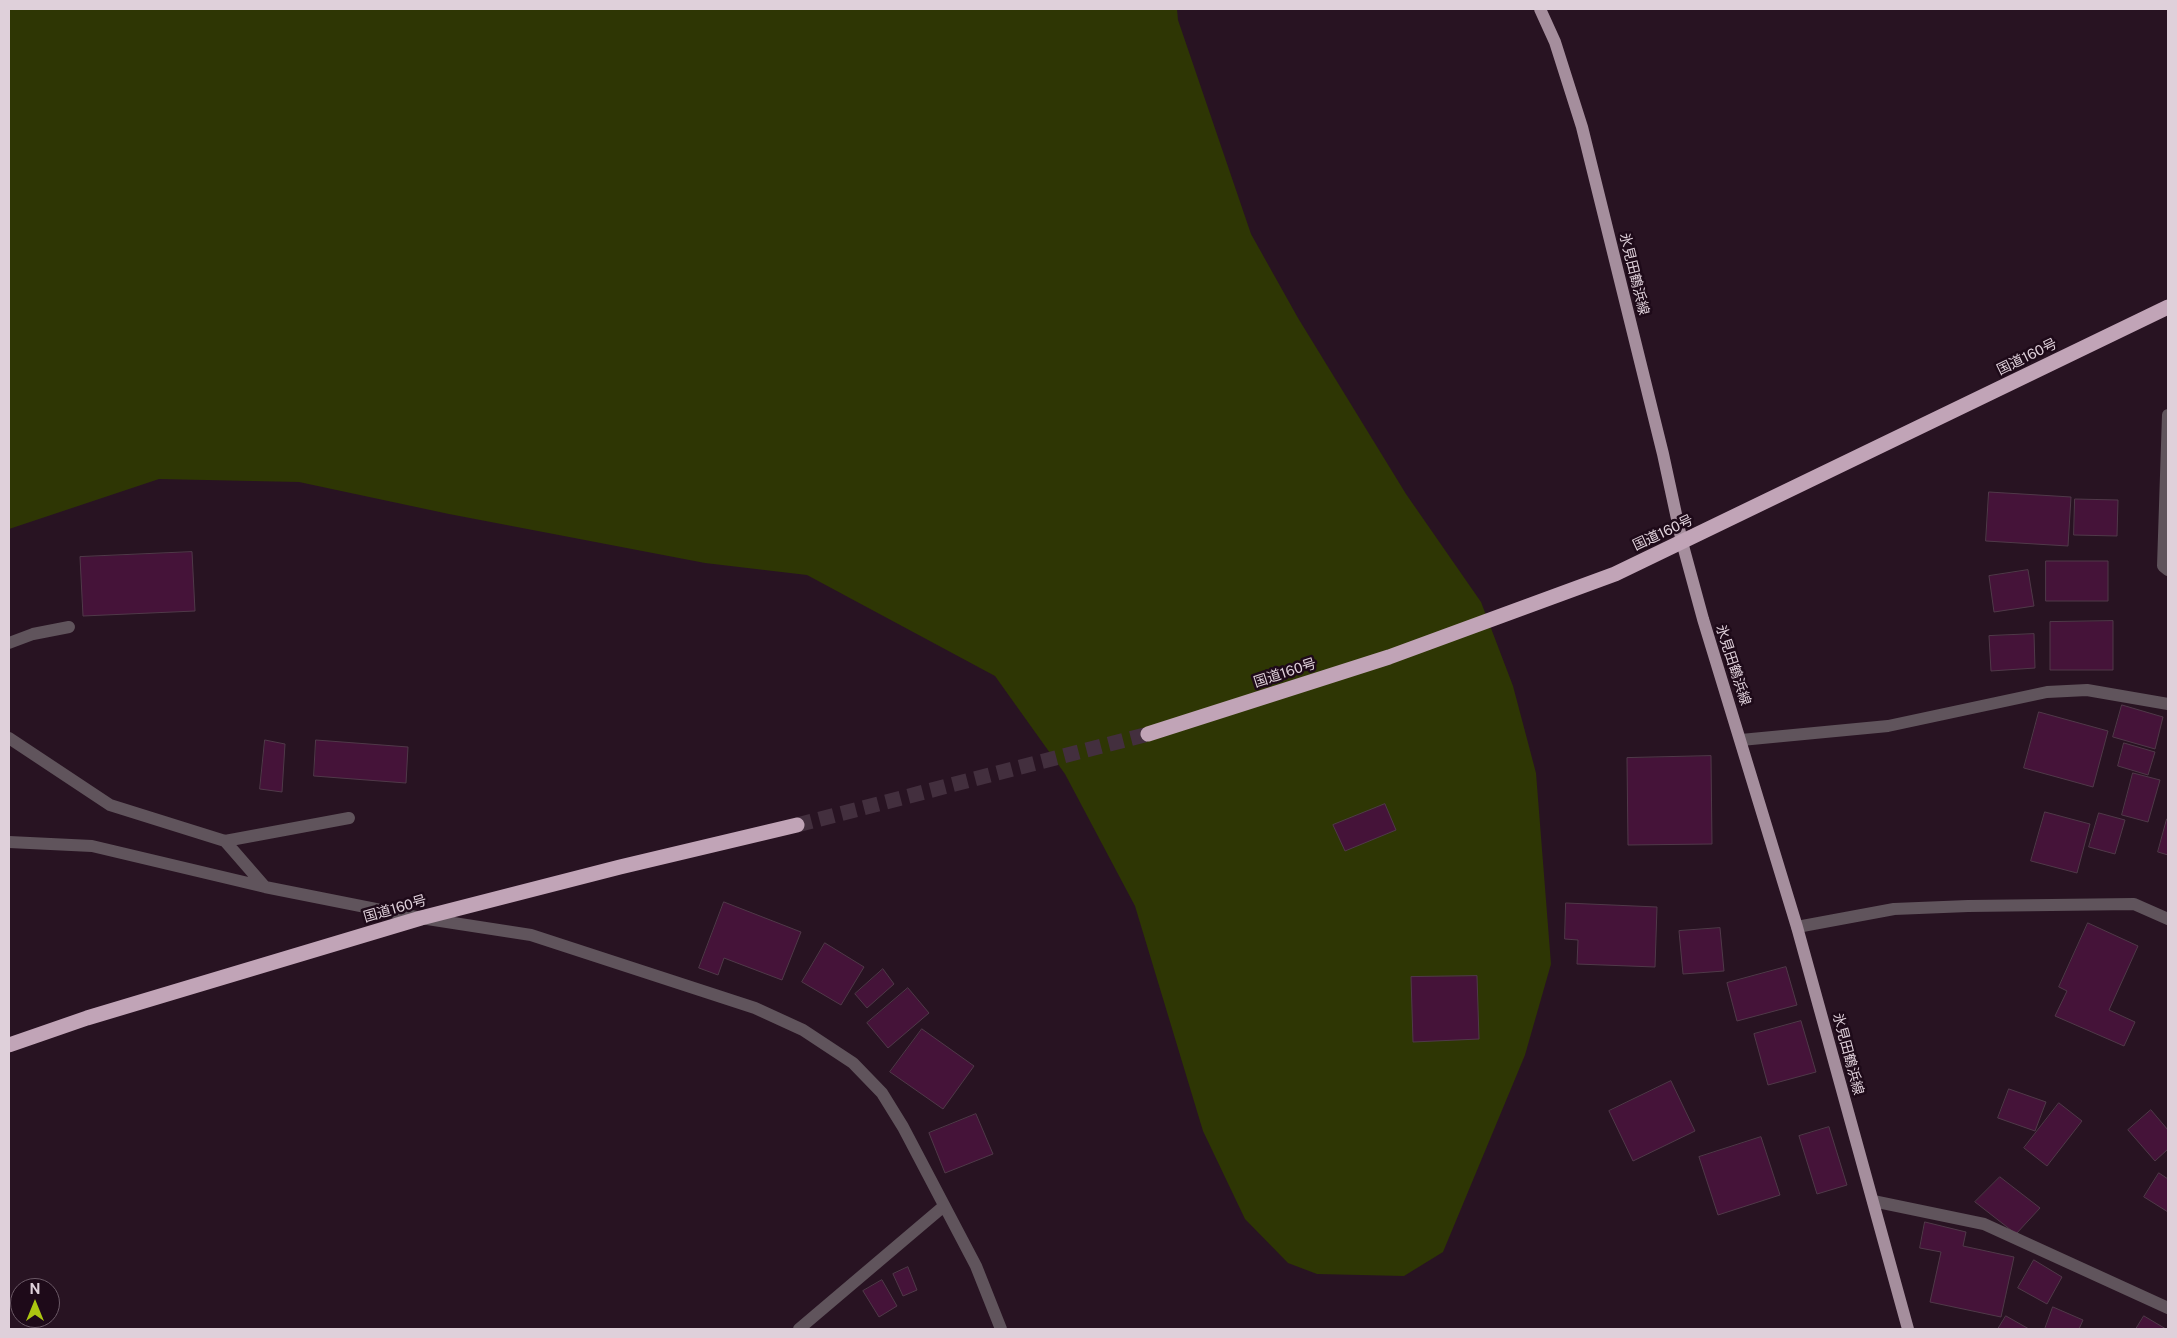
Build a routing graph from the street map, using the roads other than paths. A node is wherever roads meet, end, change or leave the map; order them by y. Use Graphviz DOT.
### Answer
graph roads {
  1 [pos="1540,9"];
  2 [pos="2168,307"];
  3 [pos="2168,415"];
  4 [pos="1682,542"];
  5 [pos="2168,570"];
  6 [pos="69,627"];
  7 [pos="9,643"];
  8 [pos="2168,704"];
  9 [pos="1148,734"];
  10 [pos="9,738"];
  11 [pos="1741,740"];
  12 [pos="349,818"];
  13 [pos="797,825"];
  14 [pos="225,841"];
  15 [pos="9,842"];
  16 [pos="265,887"];
  17 [pos="421,918"];
  18 [pos="2168,919"];
  19 [pos="1798,927"];
  20 [pos="9,1045"];
  21 [pos="1873,1201"];
  22 [pos="944,1206"];
  23 [pos="2168,1308"];
  24 [pos="800,1329"];
  25 [pos="1001,1329"];
  26 [pos="1908,1329"];
  1 -- 4 [label="main road, 氷見田鶴浜線"];
  2 -- 4 [label="highway, 国道160号"];
  3 -- 5 [label="street"];
  4 -- 9 [label="highway, 国道160号"];
  4 -- 11 [label="main road, 氷見田鶴浜線"];
  6 -- 7 [label="street"];
  8 -- 11 [label="street"];
  10 -- 14 [label="street"];
  11 -- 19 [label="main road, 氷見田鶴浜線"];
  12 -- 14 [label="street"];
  13 -- 17 [label="highway, 国道160号"];
  14 -- 16 [label="street"];
  15 -- 16 [label="street"];
  16 -- 17 [label="street"];
  17 -- 20 [label="highway, 国道160号"];
  17 -- 22 [label="street"];
  18 -- 19 [label="street"];
  19 -- 21 [label="main road, 氷見田鶴浜線"];
  21 -- 23 [label="street"];
  21 -- 26 [label="main road, 氷見田鶴浜線"];
  22 -- 24 [label="street"];
  22 -- 25 [label="street"];
}
